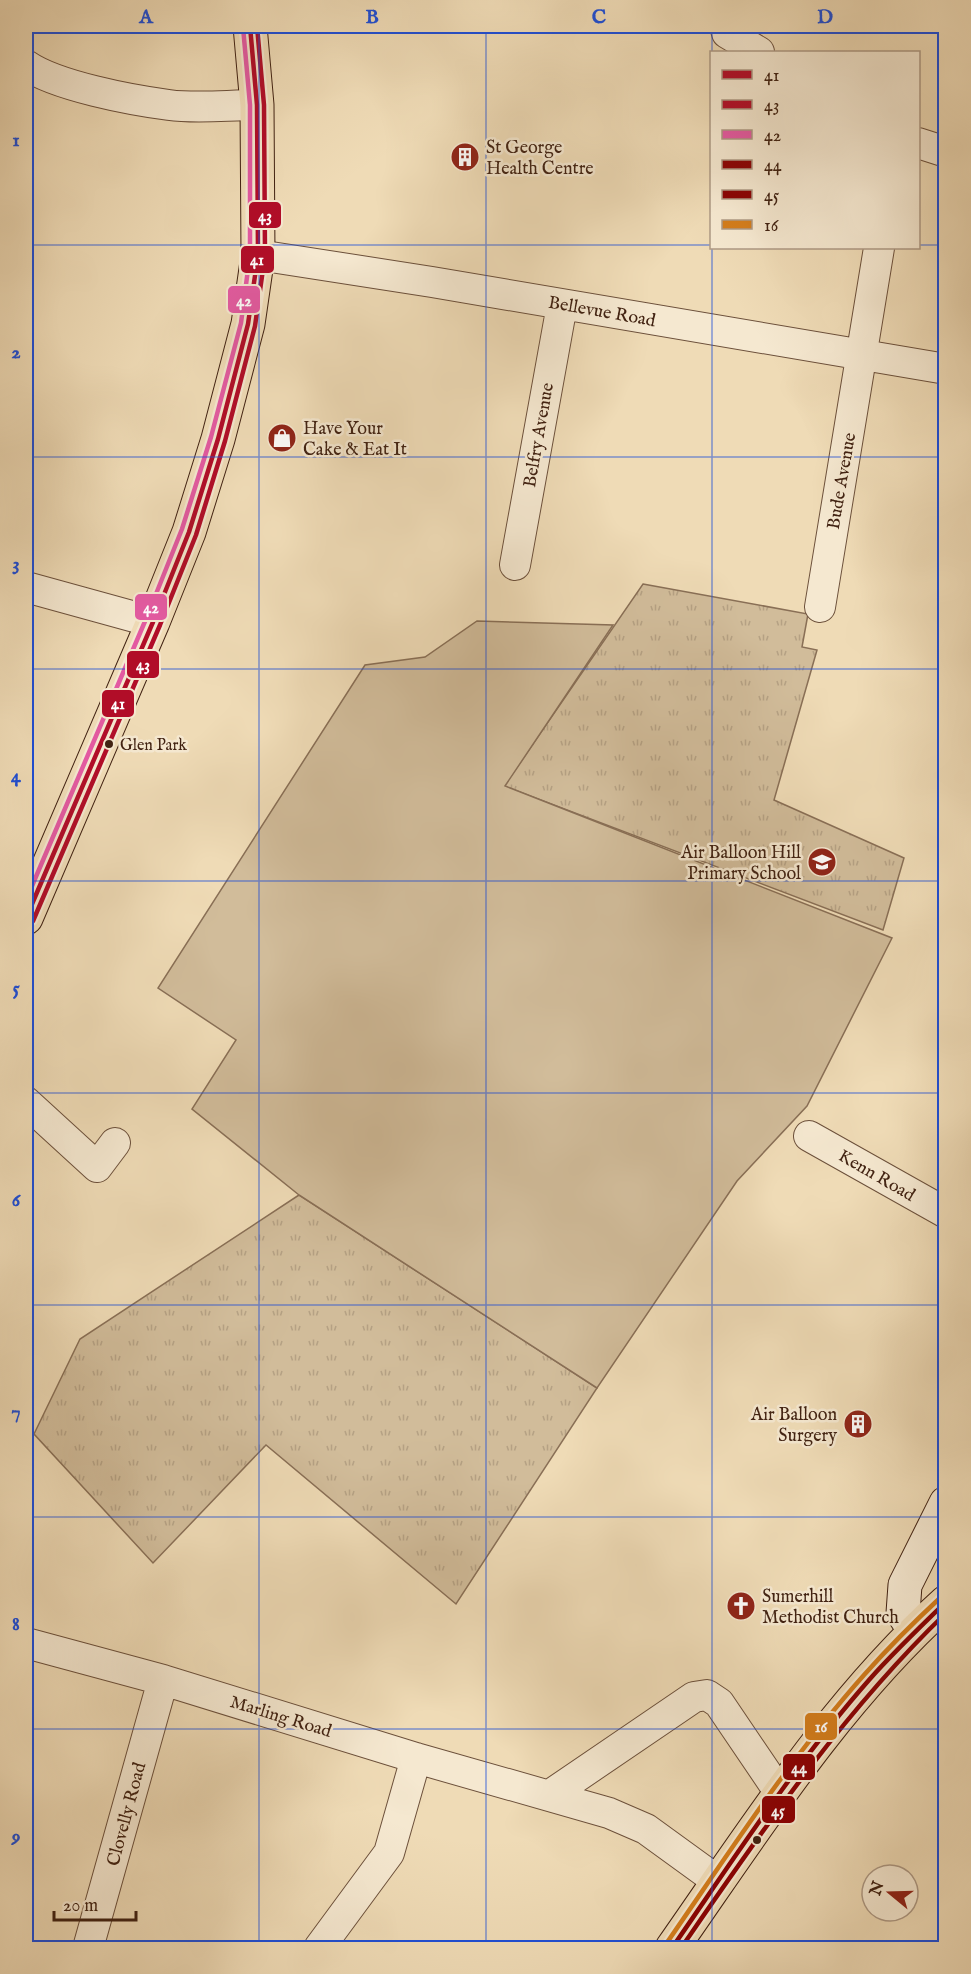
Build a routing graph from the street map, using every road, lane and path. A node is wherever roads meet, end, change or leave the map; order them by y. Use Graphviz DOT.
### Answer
graph roads {
  1 [pos="250,26"];
  2 [pos="725,26"];
  3 [pos="757,51"];
  4 [pos="26,65"];
  5 [pos="257,105"];
  6 [pos="920,144"];
  7 [pos="945,152"];
  8 [pos="879,249"];
  9 [pos="258,255"];
  10 [pos="562,305"];
  11 [pos="863,355"];
  12 [pos="945,369"];
  13 [pos="515,565"];
  14 [pos="26,587"];
  15 [pos="820,607"];
  16 [pos="153,622"];
  17 [pos="26,918"];
  18 [pos="26,1102"];
  19 [pos="809,1136"];
  20 [pos="115,1143"];
  21 [pos="945,1213"];
  22 [pos="945,1503"];
  23 [pos="945,1602"];
  24 [pos="914,1630"];
  25 [pos="26,1643"];
  26 [pos="163,1680"];
  27 [pos="416,1758"];
  28 [pos="780,1793"];
  29 [pos="550,1796"];
  30 [pos="719,1882"];
  31 [pos="88,1948"];
  32 [pos="319,1948"];
  33 [pos="672,1948"];
  1 -- 5 [label="main road"];
  2 -- 3 [label="street"];
  4 -- 5 [label="street"];
  5 -- 9 [label="main road"];
  6 -- 7 [label="street"];
  8 -- 11 [label="street, Bude Avenue"];
  9 -- 10 [label="street, Bellevue Road"];
  9 -- 16 [label="main road"];
  10 -- 11 [label="street, Bellevue Road"];
  10 -- 13 [label="street, Belfry Avenue"];
  11 -- 12 [label="street, Bellevue Road"];
  11 -- 15 [label="street, Bude Avenue"];
  14 -- 16 [label="street"];
  16 -- 17 [label="main road"];
  18 -- 20 [label="street"];
  19 -- 21 [label="street, Kenn Road"];
  22 -- 24 [label="street"];
  23 -- 24 [label="main road"];
  24 -- 28 [label="main road"];
  25 -- 26 [label="street, Marling Road"];
  26 -- 27 [label="street, Marling Road"];
  26 -- 31 [label="street, Clovelly Road"];
  27 -- 29 [label="street, Marling Road"];
  27 -- 32 [label="street"];
  28 -- 29 [label="street"];
  28 -- 30 [label="main road"];
  29 -- 30 [label="street, Marling Road"];
  30 -- 33 [label="main road"];
}
